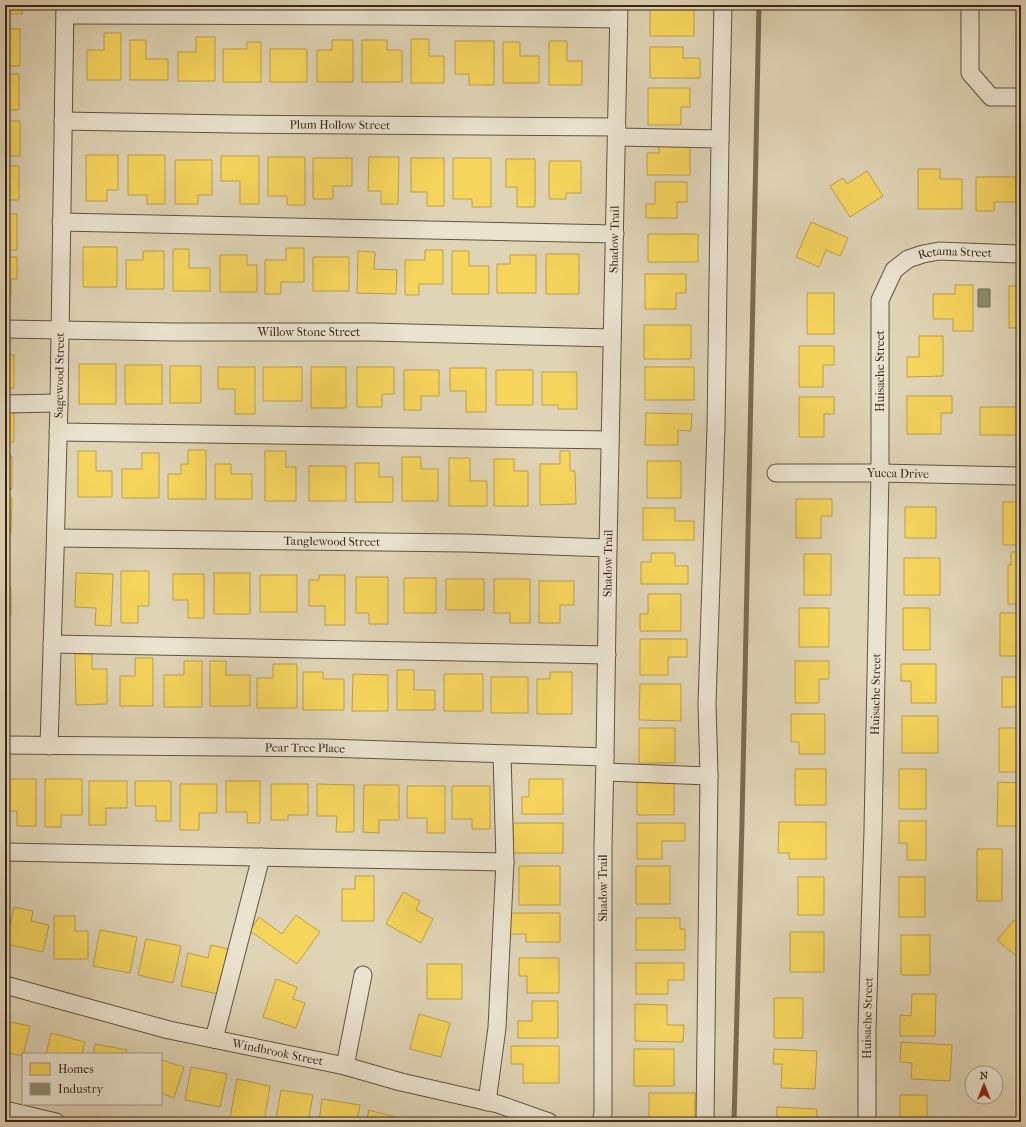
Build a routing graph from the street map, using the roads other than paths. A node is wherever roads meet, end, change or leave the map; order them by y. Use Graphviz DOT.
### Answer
graph roads {
  1 [pos="723,5"];
  2 [pos="970,5"];
  3 [pos="65,10"];
  4 [pos="618,12"];
  5 [pos="1021,98"];
  6 [pos="63,121"];
  7 [pos="617,132"];
  8 [pos="720,139"];
  9 [pos="62,222"];
  10 [pos="614,234"];
  11 [pos="1021,254"];
  12 [pos="894,270"];
  13 [pos="5,329"];
  14 [pos="60,330"];
  15 [pos="612,338"];
  16 [pos="59,403"];
  17 [pos="5,404"];
  18 [pos="58,432"];
  19 [pos="610,440"];
  20 [pos="776,473"];
  21 [pos="880,473"];
  22 [pos="1021,476"];
  23 [pos="56,538"];
  24 [pos="608,548"];
  25 [pos="52,644"];
  26 [pos="607,655"];
  27 [pos="5,745"];
  28 [pos="49,746"];
  29 [pos="502,754"];
  30 [pos="605,764"];
  31 [pos="709,776"];
  32 [pos="5,852"];
  33 [pos="261,857"];
  34 [pos="505,862"];
  35 [pos="363,975"];
  36 [pos="5,985"];
  37 [pos="214,1039"];
  38 [pos="345,1066"];
  39 [pos="487,1102"];
  40 [pos="5,1110"];
  41 [pos="56,1122"];
  42 [pos="550,1122"];
  43 [pos="601,1122"];
  44 [pos="705,1122"];
  45 [pos="867,1122"];
  1 -- 8 [label="street"];
  2 -- 5 [label="street"];
  3 -- 4 [label="street"];
  3 -- 6 [label="street, Sagewood Street"];
  4 -- 7 [label="street, Shadow Trail"];
  6 -- 7 [label="street, Plum Hollow Street"];
  6 -- 9 [label="street, Sagewood Street"];
  7 -- 8 [label="street, Plum Hollow Street"];
  7 -- 10 [label="street, Shadow Trail"];
  8 -- 31 [label="street"];
  9 -- 10 [label="street"];
  9 -- 14 [label="street, Sagewood Street"];
  10 -- 15 [label="street, Shadow Trail"];
  11 -- 12 [label="street, Retama Street"];
  12 -- 21 [label="street, Huisache Street"];
  13 -- 14 [label="street, Willow Stone Street"];
  14 -- 15 [label="street, Willow Stone Street"];
  14 -- 16 [label="street, Sagewood Street"];
  15 -- 19 [label="street, Shadow Trail"];
  16 -- 17 [label="street"];
  16 -- 18 [label="street, Sagewood Street"];
  18 -- 19 [label="street"];
  18 -- 23 [label="street, Sagewood Street"];
  19 -- 24 [label="street, Shadow Trail"];
  20 -- 21 [label="street, Yucca Drive"];
  21 -- 22 [label="street, Yucca Drive"];
  21 -- 45 [label="street, Huisache Street"];
  23 -- 24 [label="street, Tanglewood Street"];
  23 -- 25 [label="street, Sagewood Street"];
  24 -- 26 [label="street, Shadow Trail"];
  25 -- 26 [label="street"];
  25 -- 28 [label="street, Sagewood Street"];
  26 -- 30 [label="street, Shadow Trail"];
  27 -- 28 [label="street, Pear Tree Place"];
  28 -- 29 [label="street, Pear Tree Place"];
  29 -- 30 [label="street, Pear Tree Place"];
  29 -- 34 [label="street"];
  30 -- 31 [label="street, Pear Tree Place"];
  30 -- 43 [label="street, Shadow Trail"];
  31 -- 44 [label="street"];
  32 -- 33 [label="street"];
  33 -- 34 [label="street"];
  33 -- 37 [label="street"];
  34 -- 39 [label="street"];
  35 -- 38 [label="street"];
  36 -- 37 [label="street, Windbrook Street"];
  37 -- 38 [label="street, Windbrook Street"];
  38 -- 39 [label="street, Windbrook Street"];
  39 -- 42 [label="street, Windbrook Street"];
  40 -- 41 [label="street"];
}
